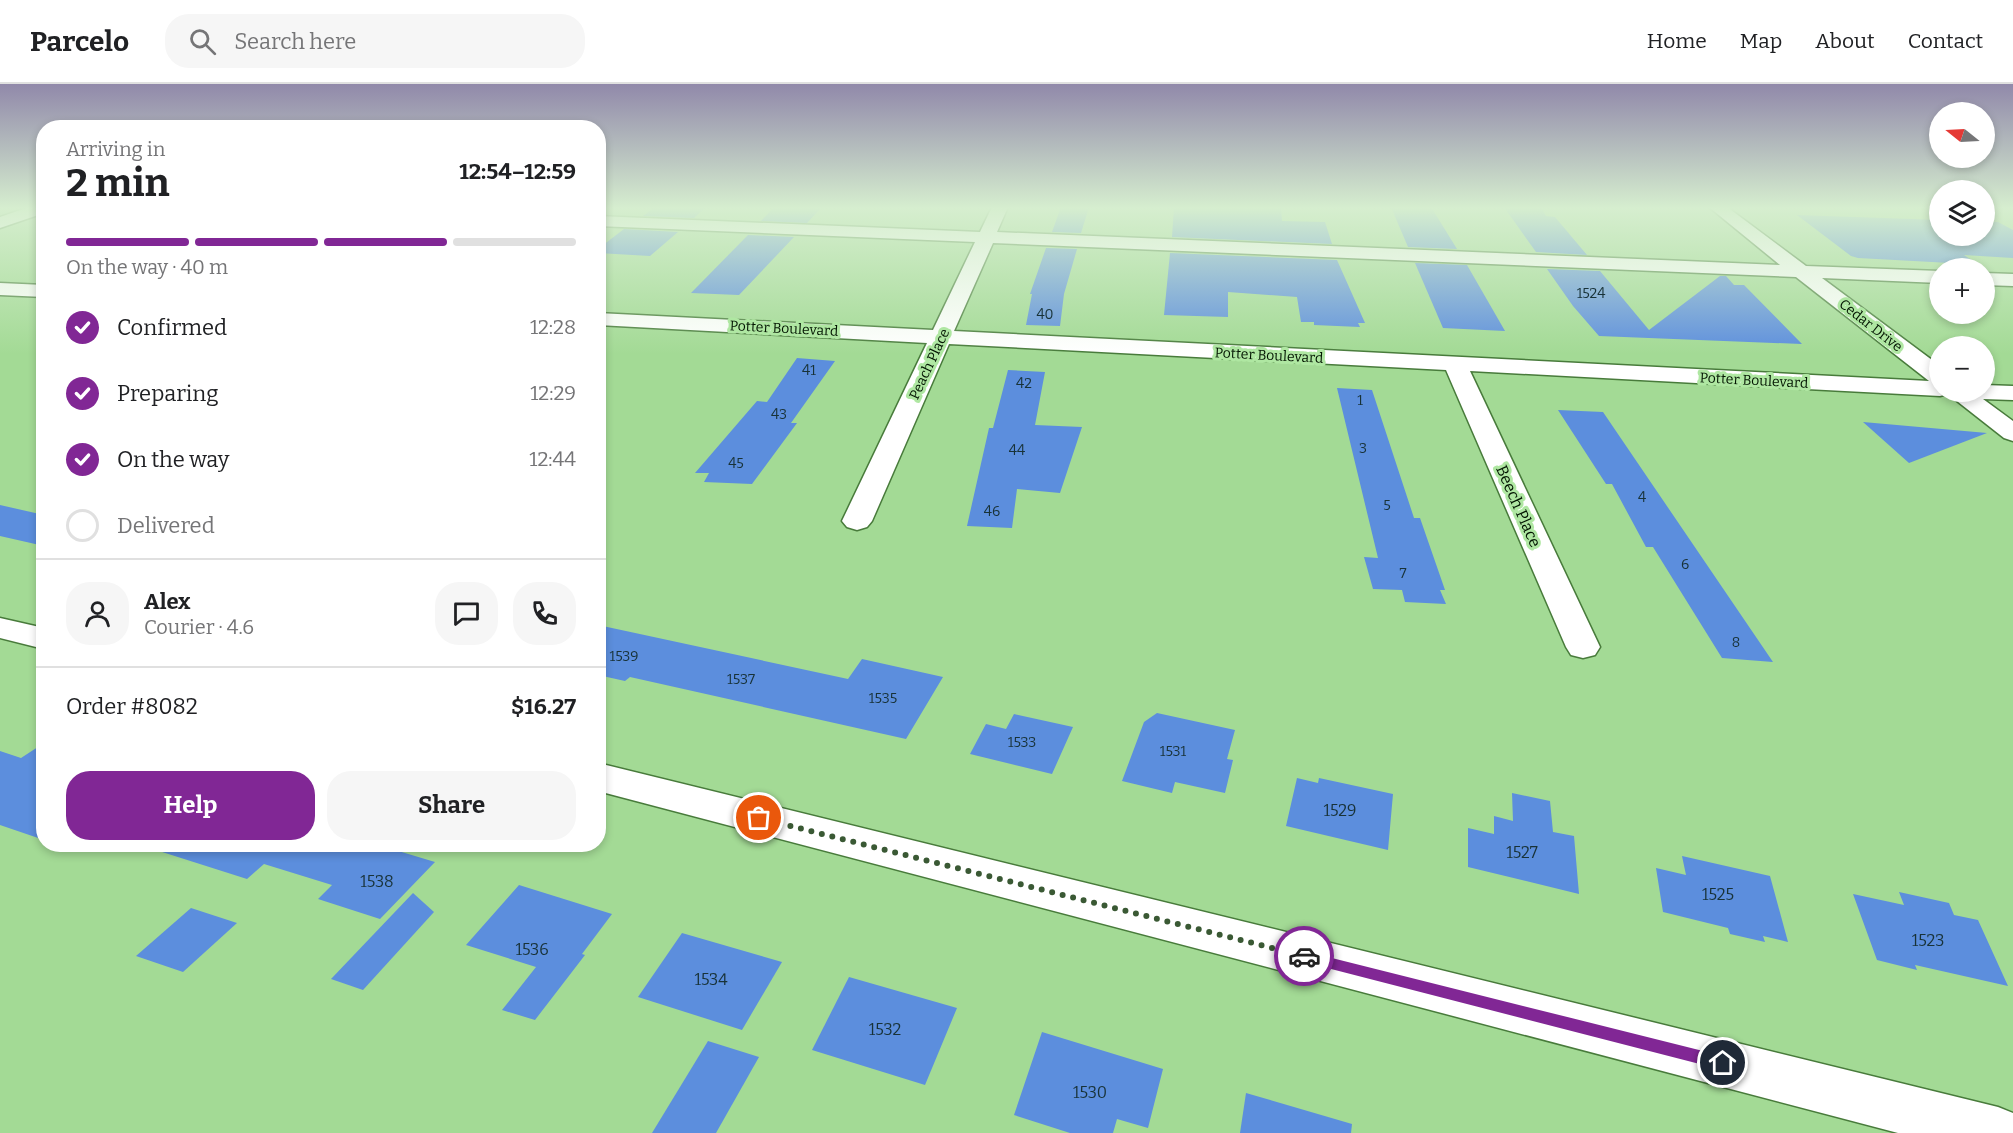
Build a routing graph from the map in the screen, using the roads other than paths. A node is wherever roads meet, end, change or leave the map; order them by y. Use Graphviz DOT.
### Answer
graph roads {
  1 [pos="979,256"];
  2 [pos="1417,256"];
  3 [pos="1781,256"];
  4 [pos="1802,272"];
  5 [pos="1929,277"];
  6 [pos="1995,279"];
  7 [pos="2013,280"];
  8 [pos="0,289"];
  9 [pos="36,291"];
  10 [pos="606,319"];
  11 [pos="941,336"];
  12 [pos="1455,365"];
  13 [pos="1929,370"];
  14 [pos="1929,388"];
  15 [pos="1995,392"];
  16 [pos="2013,393"];
  17 [pos="1971,402"];
  18 [pos="2013,433"];
  19 [pos="857,521"];
  20 [pos="0,628"];
  21 [pos="36,637"];
  22 [pos="1583,647"];
  23 [pos="606,779"];
  24 [pos="1998,1133"];
  1 -- 11 [label="street, Peach Place"];
  2 -- 4 [label="street"];
  3 -- 4 [label="street, Cedar Drive"];
  4 -- 5 [label="street"];
  4 -- 13 [label="street, Cedar Drive"];
  6 -- 7 [label="street"];
  8 -- 9 [label="street"];
  10 -- 11 [label="street, Potter Boulevard"];
  11 -- 12 [label="street, Potter Boulevard"];
  11 -- 19 [label="street, Peach Place"];
  12 -- 14 [label="street, Potter Boulevard"];
  12 -- 22 [label="street, Beech Place"];
  15 -- 16 [label="street"];
  17 -- 18 [label="street"];
  20 -- 21 [label="street"];
  23 -- 24 [label="street"];
}
